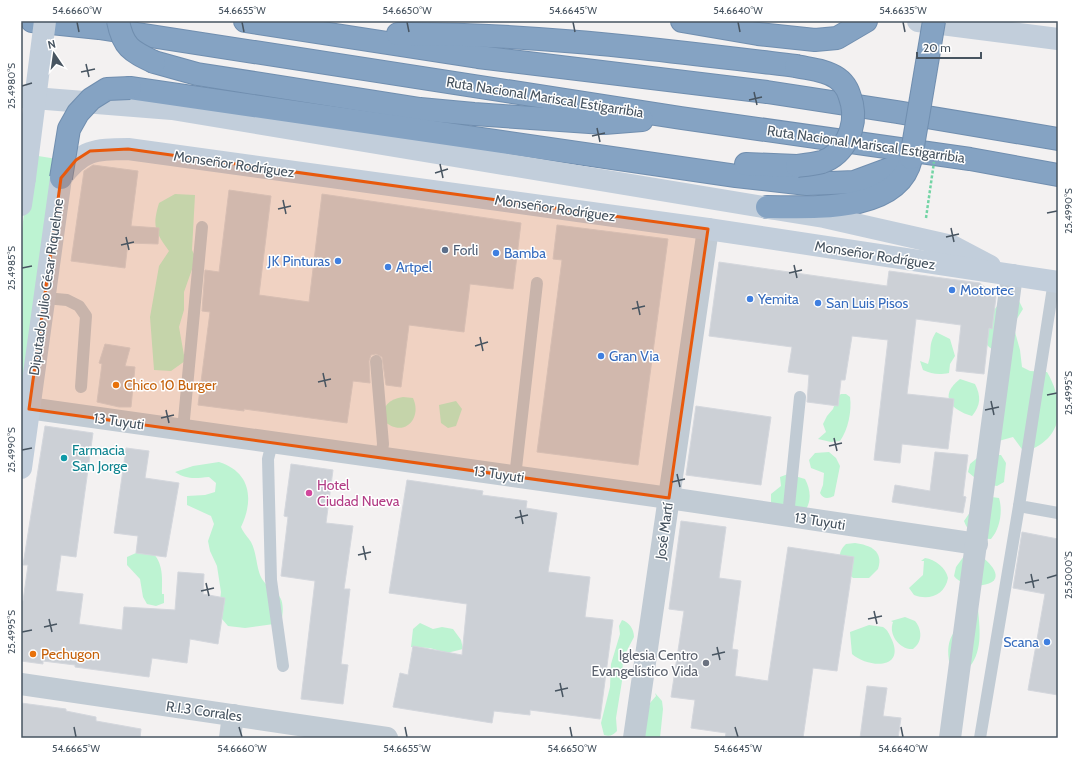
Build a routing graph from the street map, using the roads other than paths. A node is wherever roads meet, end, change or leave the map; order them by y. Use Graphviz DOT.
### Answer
graph roads {
  1 [pos="32,21"];
  2 [pos="45,21"];
  3 [pos="118,21"];
  4 [pos="245,21"];
  5 [pos="682,21"];
  6 [pos="866,21"];
  7 [pos="918,21"];
  8 [pos="934,21"];
  9 [pos="337,35"];
  10 [pos="1058,39"];
  11 [pos="21,97"];
  12 [pos="681,118"];
  13 [pos="1058,139"];
  14 [pos="911,158"];
  15 [pos="638,161"];
  16 [pos="23,174"];
  17 [pos="1058,175"];
  18 [pos="61,178"];
  19 [pos="21,205"];
  20 [pos="767,207"];
  21 [pos="202,228"];
  22 [pos="708,229"];
  23 [pos="1007,274"];
  24 [pos="1056,282"];
  25 [pos="537,283"];
  26 [pos="45,298"];
  27 [pos="376,361"];
  28 [pos="81,387"];
  29 [pos="800,397"];
  30 [pos="25,408"];
  31 [pos="183,430"];
  32 [pos="272,442"];
  33 [pos="381,458"];
  34 [pos="21,468"];
  35 [pos="516,477"];
  36 [pos="669,498"];
  37 [pos="1019,506"];
  38 [pos="1058,513"];
  39 [pos="788,516"];
  40 [pos="977,544"];
  41 [pos="283,666"];
  42 [pos="21,684"];
  43 [pos="233,715"];
  44 [pos="230,738"];
  45 [pos="387,738"];
  46 [pos="634,738"];
  47 [pos="950,738"];
  48 [pos="980,738"];
  1 -- 12 [label="highway, Ruta Nacional Mariscal Estigarribia"];
  2 -- 16 [label="street, bridge"];
  3 -- 12 [label="highway, bridge"];
  4 -- 9 [label="highway, Ruta Nacional Mariscal Estigarribia"];
  5 -- 6 [label="highway"];
  7 -- 10 [label="street"];
  8 -- 14 [label="highway, bridge"];
  9 -- 13 [label="highway, Ruta Nacional Mariscal Estigarribia"];
  9 -- 15 [label="highway, bridge"];
  11 -- 20 [label="street"];
  12 -- 17 [label="highway, Ruta Nacional Mariscal Estigarribia"];
  14 -- 15 [label="highway"];
  14 -- 20 [label="highway"];
  15 -- 18 [label="highway, bridge"];
  16 -- 19 [label="street"];
  18 -- 22 [label="street, Monseñor Rodríguez"];
  18 -- 26 [label="street, Diputado Julio César Riquelme"];
  20 -- 23 [label="street"];
  21 -- 31 [label="lane"];
  22 -- 23 [label="street, Monseñor Rodríguez"];
  22 -- 36 [label="street, José Martí"];
  23 -- 24 [label="street, Monseñor Rodríguez"];
  23 -- 40 [label="street"];
  24 -- 37 [label="lane"];
  25 -- 35 [label="lane"];
  26 -- 28 [label="lane"];
  26 -- 30 [label="street, Diputado Julio César Riquelme"];
  27 -- 33 [label="lane"];
  29 -- 39 [label="lane"];
  30 -- 31 [label="street, 13 Tuyuti"];
  30 -- 34 [label="street, Diputado Julio César Riquelme"];
  31 -- 32 [label="street, 13 Tuyuti"];
  32 -- 33 [label="street, 13 Tuyuti"];
  32 -- 41 [label="lane"];
  33 -- 35 [label="street, 13 Tuyuti"];
  35 -- 36 [label="street, 13 Tuyuti"];
  36 -- 39 [label="street, 13 Tuyuti"];
  36 -- 46 [label="street, José Martí"];
  37 -- 38 [label="lane"];
  37 -- 48 [label="lane"];
  39 -- 40 [label="street, 13 Tuyuti"];
  40 -- 47 [label="street"];
  42 -- 43 [label="street, R.I.3 Corrales"];
  43 -- 44 [label="street"];
  43 -- 45 [label="street, R.I.3 Corrales"];
}
